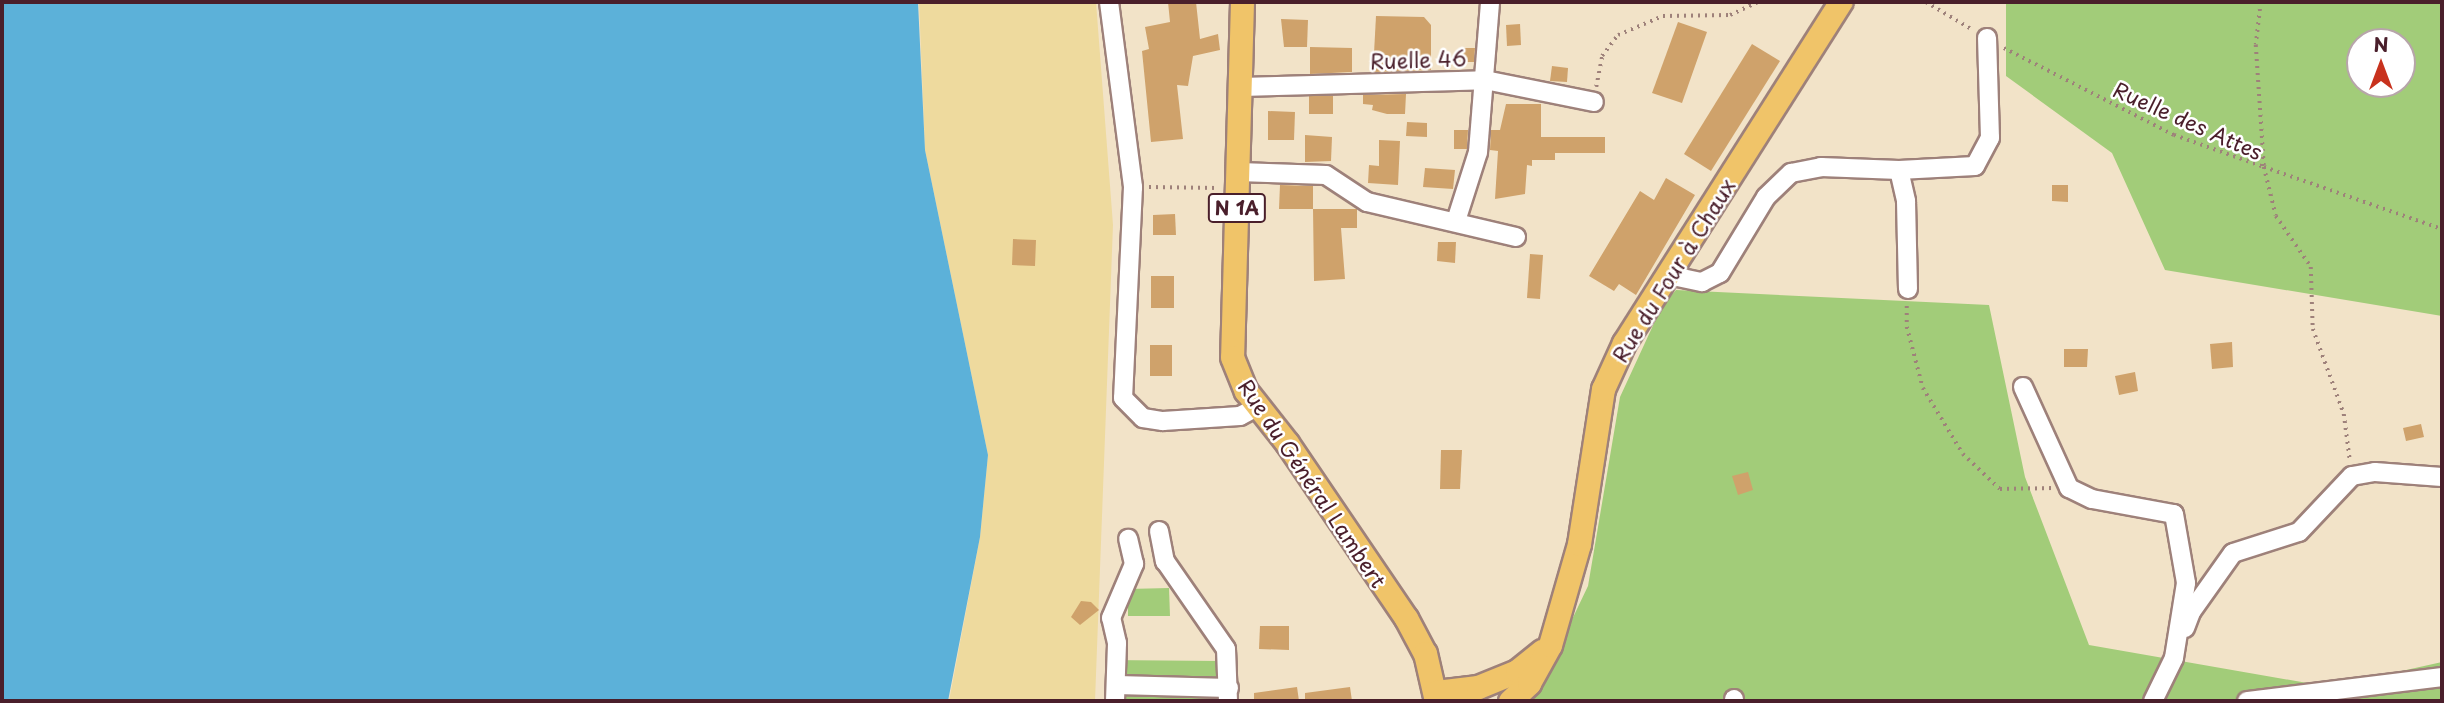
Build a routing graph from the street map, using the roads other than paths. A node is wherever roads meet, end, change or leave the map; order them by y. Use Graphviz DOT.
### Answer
graph roads {
  1 [pos="1109,2"];
  2 [pos="1242,2"];
  3 [pos="1490,2"];
  4 [pos="1840,2"];
  5 [pos="1987,38"];
  6 [pos="1485,80"];
  7 [pos="1241,87"];
  8 [pos="1594,102"];
  9 [pos="1899,170"];
  10 [pos="1238,180"];
  11 [pos="1456,221"];
  12 [pos="1516,237"];
  13 [pos="1668,275"];
  14 [pos="1908,289"];
  15 [pos="2023,387"];
  16 [pos="1259,406"];
  17 [pos="2442,477"];
  18 [pos="1159,531"];
  19 [pos="1128,538"];
  20 [pos="1550,645"];
  21 [pos="2174,658"];
  22 [pos="2442,677"];
  23 [pos="1116,693"];
  24 [pos="1229,695"];
  25 [pos="1436,696"];
  26 [pos="1510,701"];
  27 [pos="2153,701"];
  28 [pos="2247,701"];
  1 -- 16 [label="street"];
  2 -- 7 [label="main road, Rue du Général Lambert / N 1A"];
  3 -- 6 [label="street"];
  4 -- 13 [label="main road, Rue du Four à Chaux"];
  5 -- 9 [label="street"];
  6 -- 7 [label="street, Ruelle 46"];
  6 -- 8 [label="street, Ruelle 46"];
  6 -- 11 [label="street"];
  7 -- 10 [label="main road, Rue du Général Lambert / N 1A"];
  9 -- 13 [label="street"];
  9 -- 14 [label="street"];
  10 -- 11 [label="street"];
  10 -- 16 [label="main road, Rue du Général Lambert / N 1A"];
  11 -- 12 [label="street"];
  13 -- 20 [label="main road, Rue du Four à Chaux"];
  15 -- 21 [label="street"];
  16 -- 25 [label="main road, Rue du Général Lambert / N 1A"];
  17 -- 21 [label="street"];
  18 -- 24 [label="street"];
  19 -- 23 [label="street"];
  20 -- 25 [label="main road"];
  20 -- 26 [label="main road, Rue du Four à Chaux"];
  21 -- 27 [label="street"];
  22 -- 28 [label="street"];
  23 -- 24 [label="street"];
}
